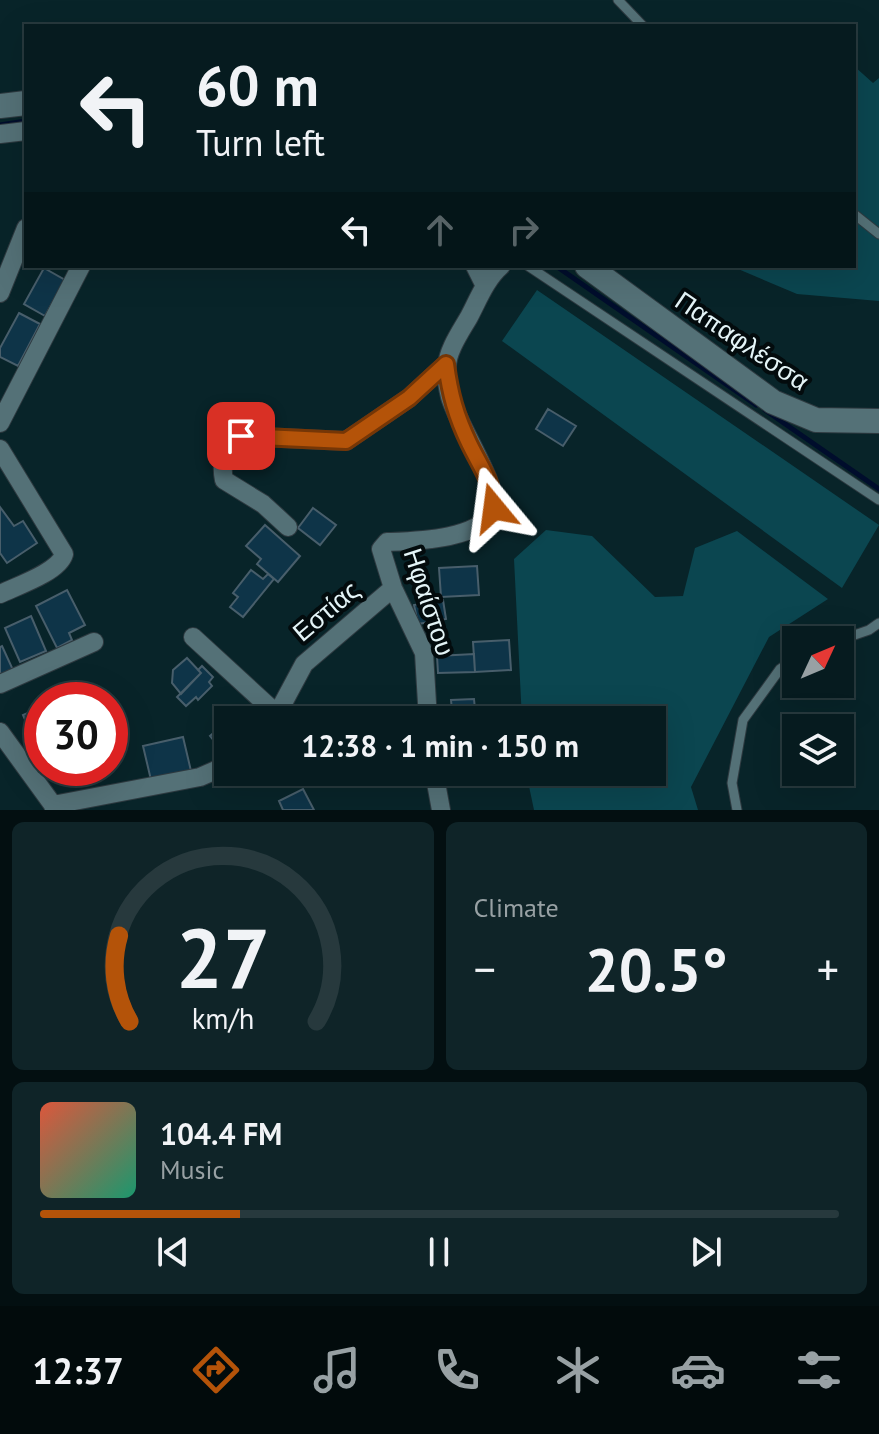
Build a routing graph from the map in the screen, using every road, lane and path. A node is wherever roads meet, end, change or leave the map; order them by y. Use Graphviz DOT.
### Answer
graph roads {
  1 [pos="618,0"];
  2 [pos="641,24"];
  3 [pos="24,103"];
  4 [pos="0,106"];
  5 [pos="24,131"];
  6 [pos="0,134"];
  7 [pos="856,216"];
  8 [pos="24,233"];
  9 [pos="879,234"];
  10 [pos="80,268"];
  11 [pos="531,268"];
  12 [pos="590,268"];
  13 [pos="494,272"];
  14 [pos="0,293"];
  15 [pos="446,364"];
  16 [pos="879,421"];
  17 [pos="0,423"];
  18 [pos="0,449"];
  19 [pos="879,500"];
  20 [pos="288,527"];
  21 [pos="393,588"];
  22 [pos="0,594"];
  23 [pos="879,623"];
  24 [pos="854,635"];
  25 [pos="193,637"];
  26 [pos="94,642"];
  27 [pos="782,668"];
  28 [pos="0,684"];
  29 [pos="264,706"];
  30 [pos="282,706"];
  31 [pos="427,706"];
  32 [pos="0,732"];
  33 [pos="214,769"];
  34 [pos="437,786"];
  35 [pos="53,808"];
  36 [pos="441,810"];
  37 [pos="737,810"];
  1 -- 2 [label="lane"];
  3 -- 4 [label="street"];
  5 -- 6 [label="street"];
  7 -- 9 [label="lane"];
  8 -- 14 [label="street"];
  10 -- 17 [label="street"];
  11 -- 19 [label="lane"];
  12 -- 16 [label="street, Παπαφλέσσα"];
  13 -- 15 [label="street"];
  15 -- 20 [label="street"];
  15 -- 21 [label="street, Ηφαίστου"];
  18 -- 22 [label="street"];
  21 -- 30 [label="street, Εστίας"];
  21 -- 31 [label="street, Ηφαίστου"];
  23 -- 24 [label="lane"];
  25 -- 29 [label="street"];
  26 -- 28 [label="street"];
  27 -- 37 [label="lane"];
  32 -- 35 [label="street"];
  33 -- 35 [label="street"];
  34 -- 36 [label="street"];
}
